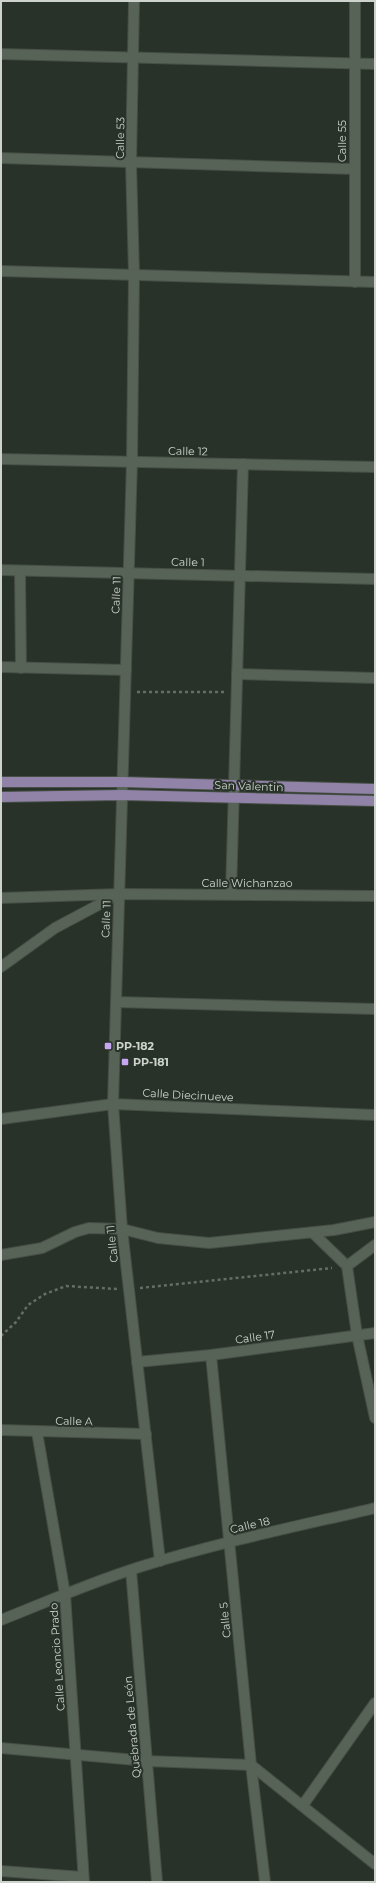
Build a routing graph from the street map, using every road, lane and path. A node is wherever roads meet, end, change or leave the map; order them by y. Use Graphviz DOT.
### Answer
graph roads {
  1 [pos="134,1"];
  2 [pos="355,1"];
  3 [pos="1,54"];
  4 [pos="133,58"];
  5 [pos="354,63"];
  6 [pos="375,64"];
  7 [pos="1,158"];
  8 [pos="131,162"];
  9 [pos="354,169"];
  10 [pos="1,271"];
  11 [pos="134,274"];
  12 [pos="355,282"];
  13 [pos="375,282"];
  14 [pos="1,459"];
  15 [pos="132,462"];
  16 [pos="243,464"];
  17 [pos="375,467"];
  18 [pos="1,570"];
  19 [pos="20,571"];
  20 [pos="128,572"];
  21 [pos="240,575"];
  22 [pos="375,579"];
  23 [pos="1,667"];
  24 [pos="21,668"];
  25 [pos="126,670"];
  26 [pos="237,674"];
  27 [pos="375,678"];
  28 [pos="125,692"];
  29 [pos="237,692"];
  30 [pos="1,782"];
  31 [pos="122,782"];
  32 [pos="234,785"];
  33 [pos="375,789"];
  34 [pos="122,795"];
  35 [pos="1,797"];
  36 [pos="234,797"];
  37 [pos="375,801"];
  38 [pos="119,894"];
  39 [pos="231,894"];
  40 [pos="375,896"];
  41 [pos="1,898"];
  42 [pos="1,967"];
  43 [pos="116,1002"];
  44 [pos="375,1009"];
  45 [pos="113,1104"];
  46 [pos="375,1115"];
  47 [pos="1,1119"];
  48 [pos="375,1222"];
  49 [pos="122,1229"];
  50 [pos="312,1233"];
  51 [pos="375,1245"];
  52 [pos="1,1255"];
  53 [pos="347,1266"];
  54 [pos="129,1289"];
  55 [pos="375,1333"];
  56 [pos="357,1335"];
  57 [pos="1,1336"];
  58 [pos="211,1355"];
  59 [pos="137,1362"];
  60 [pos="375,1418"];
  61 [pos="1,1430"];
  62 [pos="38,1432"];
  63 [pos="146,1434"];
  64 [pos="375,1508"];
  65 [pos="229,1542"];
  66 [pos="160,1561"];
  67 [pos="131,1570"];
  68 [pos="64,1594"];
  69 [pos="1,1620"];
  70 [pos="375,1703"];
  71 [pos="1,1748"];
  72 [pos="76,1756"];
  73 [pos="147,1761"];
  74 [pos="252,1765"];
  75 [pos="303,1805"];
  76 [pos="375,1864"];
  77 [pos="1,1871"];
  78 [pos="84,1880"];
  79 [pos="157,1882"];
  80 [pos="265,1882"];
  1 -- 4 [label="street, Calle 53"];
  2 -- 5 [label="street, Calle 55"];
  3 -- 4 [label="street"];
  4 -- 5 [label="street"];
  4 -- 8 [label="street, Calle 53"];
  5 -- 6 [label="street"];
  5 -- 9 [label="street, Calle 55"];
  7 -- 8 [label="street"];
  8 -- 9 [label="street"];
  8 -- 11 [label="street, Calle 53"];
  9 -- 12 [label="street, Calle 55"];
  10 -- 11 [label="street"];
  11 -- 12 [label="street"];
  11 -- 15 [label="street, Calle 11"];
  12 -- 13 [label="street"];
  14 -- 15 [label="street, Calle 12"];
  15 -- 16 [label="street, Calle 12"];
  15 -- 20 [label="street, Calle 11"];
  16 -- 17 [label="street, Calle 12"];
  16 -- 21 [label="street"];
  18 -- 19 [label="street, Calle 1"];
  19 -- 20 [label="street, Calle 1"];
  19 -- 24 [label="street"];
  20 -- 21 [label="street, Calle 1"];
  20 -- 25 [label="street, Calle 11"];
  21 -- 22 [label="street, Calle 1"];
  21 -- 26 [label="street"];
  23 -- 24 [label="street"];
  24 -- 25 [label="street"];
  25 -- 28 [label="street, Calle 11"];
  26 -- 27 [label="street"];
  26 -- 29 [label="street"];
  28 -- 29 [label="path"];
  28 -- 31 [label="street, Calle 11"];
  29 -- 32 [label="street"];
  30 -- 31 [label="main road, San Valentin"];
  31 -- 32 [label="main road, San Valentin"];
  31 -- 34 [label="street, Calle 11"];
  32 -- 33 [label="main road, San Valentin"];
  32 -- 36 [label="street"];
  34 -- 35 [label="main road, San Valentin"];
  34 -- 36 [label="main road, San Valentin"];
  34 -- 38 [label="street, Calle 11"];
  36 -- 37 [label="main road, San Valentin"];
  36 -- 39 [label="street"];
  38 -- 39 [label="street, Calle Wichanzao"];
  38 -- 41 [label="street, Calle Wichanzao"];
  38 -- 42 [label="street"];
  38 -- 43 [label="street, Calle 11"];
  39 -- 40 [label="street, Calle Wichanzao"];
  43 -- 44 [label="street"];
  43 -- 45 [label="street, Calle 11"];
  45 -- 46 [label="street, Calle Diecinueve"];
  45 -- 47 [label="street, Calle Diecinueve"];
  45 -- 49 [label="street, Calle 11"];
  48 -- 50 [label="street"];
  49 -- 50 [label="street"];
  49 -- 52 [label="street"];
  49 -- 54 [label="street, Calle 11"];
  50 -- 53 [label="street"];
  51 -- 53 [label="street"];
  53 -- 54 [label="path"];
  53 -- 56 [label="street"];
  54 -- 57 [label="path"];
  54 -- 59 [label="street, Calle 11"];
  55 -- 56 [label="street, Calle 17"];
  56 -- 58 [label="street, Calle 17"];
  56 -- 60 [label="street"];
  58 -- 59 [label="street, Calle 17"];
  58 -- 65 [label="street, Calle 5"];
  59 -- 63 [label="street, Calle 11"];
  61 -- 62 [label="street, Calle A"];
  62 -- 63 [label="street, Calle A"];
  62 -- 68 [label="street, Calle Leoncio Prado"];
  63 -- 66 [label="street, Calle 11"];
  64 -- 65 [label="street, Calle 18"];
  65 -- 66 [label="street, Calle 18"];
  65 -- 74 [label="street, Calle 5"];
  66 -- 67 [label="street, Calle 18"];
  67 -- 68 [label="street, Calle 18"];
  67 -- 73 [label="street, Quebrada de León"];
  68 -- 69 [label="street, Calle 18"];
  68 -- 72 [label="street, Calle Leoncio Prado"];
  70 -- 75 [label="street"];
  71 -- 72 [label="street"];
  72 -- 73 [label="street"];
  72 -- 78 [label="street, Calle Leoncio Prado"];
  73 -- 74 [label="street"];
  73 -- 79 [label="street, Quebrada de León"];
  74 -- 75 [label="street"];
  74 -- 80 [label="street, Calle 5"];
  75 -- 76 [label="street"];
  77 -- 78 [label="street"];
}
